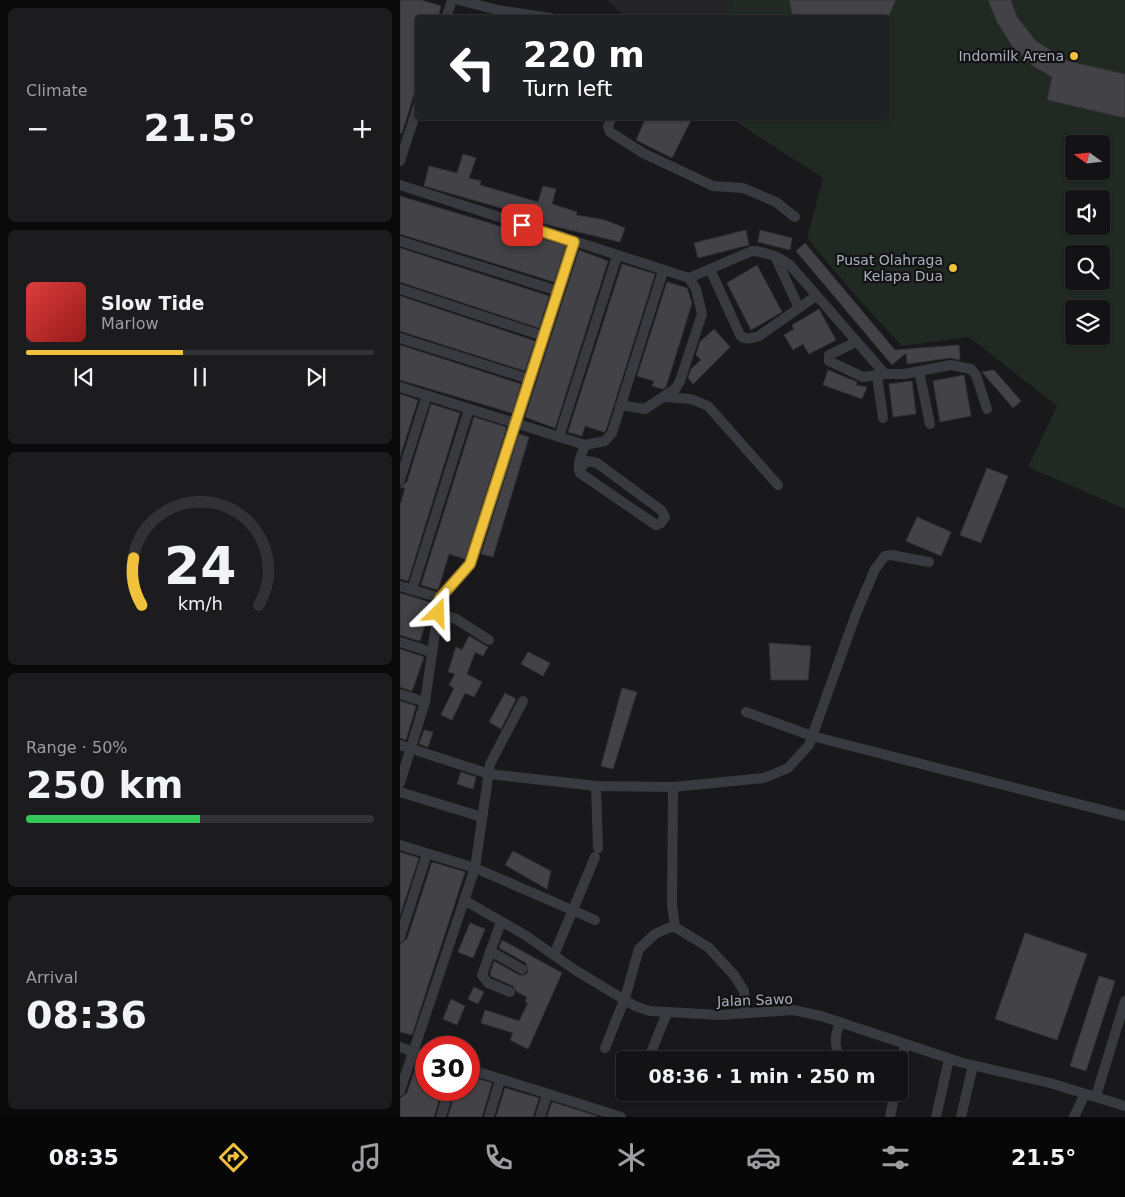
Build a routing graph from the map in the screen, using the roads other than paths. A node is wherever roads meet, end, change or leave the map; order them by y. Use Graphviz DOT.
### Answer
graph roads {
  1 [pos="452,0"];
  2 [pos="458,0"];
  3 [pos="447,15"];
  4 [pos="531,15"];
  5 [pos="415,115"];
  6 [pos="610,120"];
  7 [pos="400,161"];
  8 [pos="400,185"];
  9 [pos="795,217"];
  10 [pos="400,241"];
  11 [pos="574,242"];
  12 [pos="617,256"];
  13 [pos="775,256"];
  14 [pos="710,268"];
  15 [pos="663,271"];
  16 [pos="689,278"];
  17 [pos="400,289"];
  18 [pos="558,291"];
  19 [pos="816,296"];
  20 [pos="799,308"];
  21 [pos="543,336"];
  22 [pos="400,338"];
  23 [pos="856,342"];
  24 [pos="919,371"];
  25 [pos="881,374"];
  26 [pos="529,379"];
  27 [pos="400,387"];
  28 [pos="427,395"];
  29 [pos="664,397"];
  30 [pos="620,405"];
  31 [pos="469,409"];
  32 [pos="987,409"];
  33 [pos="883,418"];
  34 [pos="515,423"];
  35 [pos="930,424"];
  36 [pos="559,437"];
  37 [pos="586,445"];
  38 [pos="579,470"];
  39 [pos="400,480"];
  40 [pos="627,485"];
  41 [pos="778,485"];
  42 [pos="617,499"];
  43 [pos="929,562"];
  44 [pos="400,586"];
  45 [pos="412,590"];
  46 [pos="440,598"];
  47 [pos="438,613"];
  48 [pos="489,640"];
  49 [pos="400,642"];
  50 [pos="431,652"];
  51 [pos="400,694"];
  52 [pos="523,701"];
  53 [pos="426,702"];
  54 [pos="746,712"];
  55 [pos="812,736"];
  56 [pos="400,745"];
  57 [pos="411,749"];
  58 [pos="489,774"];
  59 [pos="400,783"];
  60 [pos="596,786"];
  61 [pos="673,787"];
  62 [pos="400,792"];
  63 [pos="1125,816"];
  64 [pos="482,817"];
  65 [pos="400,845"];
  66 [pos="427,854"];
  67 [pos="475,868"];
  68 [pos="464,900"];
  69 [pos="573,912"];
  70 [pos="595,920"];
  71 [pos="501,922"];
  72 [pos="675,927"];
  73 [pos="400,937"];
  74 [pos="490,951"];
  75 [pos="554,956"];
  76 [pos="522,969"];
  77 [pos="510,992"];
  78 [pos="625,998"];
  79 [pos="1125,1001"];
  80 [pos="746,1012"];
  81 [pos="667,1013"];
  82 [pos="840,1023"];
  83 [pos="905,1045"];
  84 [pos="400,1047"];
  85 [pos="605,1048"];
  86 [pos="413,1051"];
  87 [pos="652,1051"];
  88 [pos="837,1051"];
  89 [pos="904,1051"];
  90 [pos="949,1059"];
  91 [pos="973,1065"];
  92 [pos="480,1073"];
  93 [pos="500,1080"];
  94 [pos="400,1091"];
  95 [pos="1085,1094"];
  96 [pos="547,1095"];
  97 [pos="1096,1096"];
  98 [pos="446,1101"];
  99 [pos="893,1101"];
  100 [pos="1125,1106"];
  101 [pos="588,1113"];
  102 [pos="441,1117"];
  103 [pos="489,1117"];
  104 [pos="540,1117"];
  105 [pos="621,1117"];
  106 [pos="890,1117"];
  107 [pos="936,1117"];
  108 [pos="961,1117"];
  109 [pos="1074,1117"];
  1 -- 3 [label="street"];
  2 -- 4 [label="street"];
  5 -- 7 [label="street"];
  6 -- 9 [label="street"];
  8 -- 11 [label="street"];
  10 -- 18 [label="street"];
  11 -- 12 [label="street"];
  11 -- 18 [label="street"];
  12 -- 15 [label="street"];
  12 -- 36 [label="street"];
  13 -- 14 [label="street"];
  13 -- 19 [label="street"];
  13 -- 20 [label="street"];
  14 -- 16 [label="street"];
  14 -- 20 [label="street"];
  15 -- 16 [label="street"];
  15 -- 30 [label="street"];
  16 -- 29 [label="street"];
  17 -- 21 [label="street"];
  18 -- 21 [label="street"];
  19 -- 20 [label="street"];
  19 -- 23 [label="street"];
  21 -- 26 [label="street"];
  22 -- 26 [label="street"];
  23 -- 25 [label="street"];
  23 -- 25 [label="street"];
  24 -- 25 [label="street"];
  24 -- 32 [label="street"];
  24 -- 35 [label="street"];
  25 -- 33 [label="street"];
  26 -- 34 [label="street"];
  27 -- 28 [label="street"];
  28 -- 31 [label="street"];
  28 -- 39 [label="street"];
  29 -- 30 [label="street"];
  29 -- 41 [label="street"];
  30 -- 37 [label="street"];
  31 -- 34 [label="street"];
  31 -- 45 [label="street"];
  34 -- 36 [label="street"];
  34 -- 46 [label="street"];
  36 -- 37 [label="street"];
  37 -- 38 [label="street"];
  38 -- 40 [label="street"];
  38 -- 42 [label="street"];
  40 -- 42 [label="street"];
  40 -- 42 [label="street"];
  43 -- 55 [label="street"];
  44 -- 45 [label="street"];
  45 -- 46 [label="street"];
  46 -- 47 [label="street"];
  47 -- 48 [label="street"];
  47 -- 50 [label="street"];
  49 -- 50 [label="street"];
  50 -- 53 [label="street"];
  51 -- 53 [label="street"];
  52 -- 58 [label="street"];
  53 -- 57 [label="street"];
  54 -- 55 [label="street"];
  55 -- 61 [label="street"];
  55 -- 63 [label="street"];
  56 -- 57 [label="street"];
  57 -- 58 [label="street"];
  57 -- 59 [label="street"];
  58 -- 60 [label="street"];
  58 -- 64 [label="street"];
  60 -- 61 [label="street"];
  60 -- 69 [label="street"];
  61 -- 72 [label="street"];
  62 -- 64 [label="street"];
  64 -- 67 [label="street"];
  65 -- 66 [label="street"];
  66 -- 67 [label="street"];
  66 -- 73 [label="street"];
  67 -- 68 [label="street"];
  67 -- 69 [label="street"];
  68 -- 71 [label="street, Jalan Sawo"];
  68 -- 86 [label="street"];
  69 -- 70 [label="street"];
  69 -- 75 [label="street"];
  71 -- 74 [label="street"];
  71 -- 75 [label="street, Jalan Sawo"];
  72 -- 78 [label="street"];
  72 -- 80 [label="street"];
  74 -- 76 [label="street"];
  74 -- 77 [label="street"];
  75 -- 78 [label="street, Jalan Sawo"];
  78 -- 81 [label="street, Jalan Sawo"];
  78 -- 85 [label="street"];
  79 -- 97 [label="street"];
  80 -- 81 [label="street, Jalan Sawo"];
  80 -- 82 [label="street, Jalan Sawo"];
  81 -- 87 [label="street"];
  82 -- 83 [label="street, Jalan Sawo"];
  82 -- 88 [label="street"];
  83 -- 89 [label="street"];
  83 -- 90 [label="street, Jalan Sawo"];
  84 -- 86 [label="street"];
  86 -- 94 [label="street"];
  90 -- 91 [label="street, Jalan Sawo"];
  90 -- 107 [label="street"];
  91 -- 95 [label="street, Jalan Sawo"];
  91 -- 108 [label="street"];
  92 -- 93 [label="street"];
  93 -- 96 [label="street"];
  93 -- 103 [label="street"];
  95 -- 97 [label="street, Jalan Sawo"];
  95 -- 109 [label="street"];
  96 -- 101 [label="street"];
  96 -- 104 [label="street"];
  97 -- 100 [label="street, Jalan Sawo"];
  98 -- 102 [label="street"];
  99 -- 106 [label="street"];
  101 -- 105 [label="street"];
}
